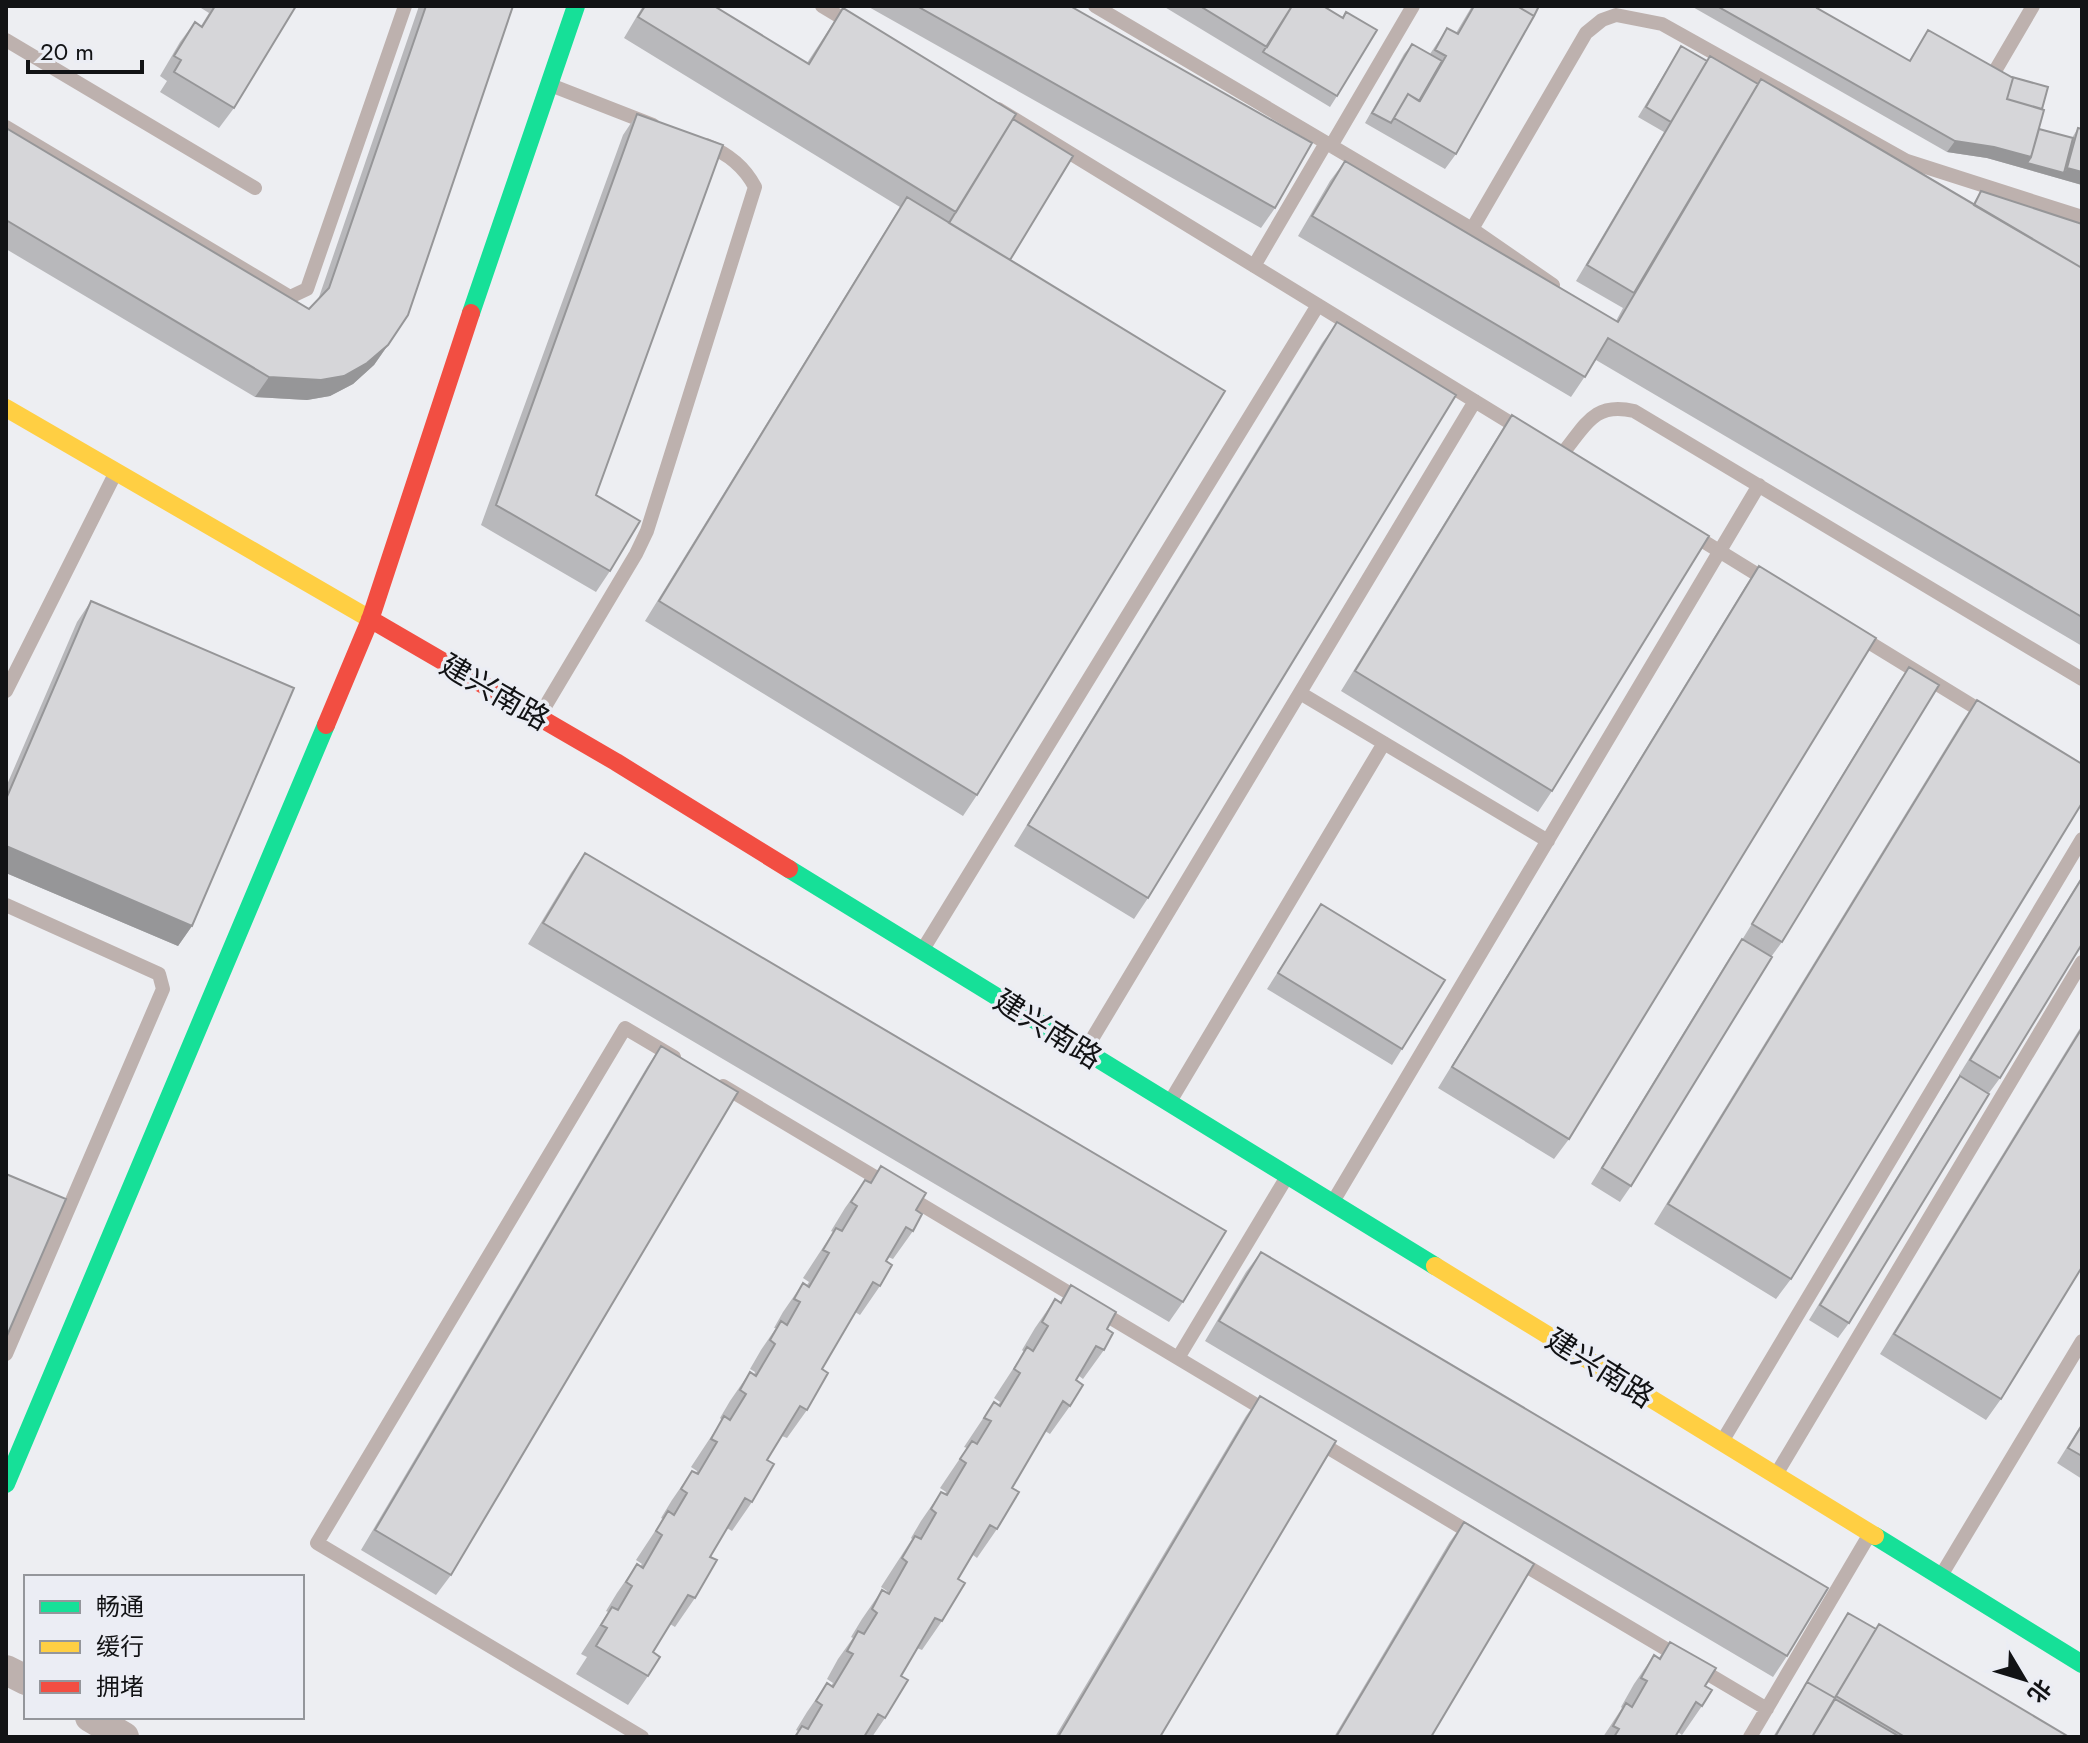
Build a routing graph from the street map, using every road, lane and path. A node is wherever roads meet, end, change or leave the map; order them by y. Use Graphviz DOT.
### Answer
graph roads {
  1 [pos="405,6"];
  2 [pos="576,6"];
  3 [pos="822,6"];
  4 [pos="1095,6"];
  5 [pos="1413,6"];
  6 [pos="2033,6"];
  7 [pos="860,28"];
  8 [pos="6,40"];
  9 [pos="1995,71"];
  10 [pos="549,85"];
  11 [pos="988,103"];
  12 [pos="6,127"];
  13 [pos="665,129"];
  14 [pos="694,141"];
  15 [pos="1328,144"];
  16 [pos="255,188"];
  17 [pos="2082,217"];
  18 [pos="1472,229"];
  19 [pos="1254,266"];
  20 [pos="1563,292"];
  21 [pos="1318,305"];
  22 [pos="1475,401"];
  23 [pos="6,408"];
  24 [pos="116,472"];
  25 [pos="1759,485"];
  26 [pos="1681,527"];
  27 [pos="1720,551"];
  28 [pos="1787,592"];
  29 [pos="370,620"];
  30 [pos="1841,625"];
  31 [pos="2082,679"];
  32 [pos="6,691"];
  33 [pos="1300,693"];
  34 [pos="539,718"];
  35 [pos="2002,724"];
  36 [pos="1384,743"];
  37 [pos="2082,839"];
  38 [pos="1548,841"];
  39 [pos="6,905"];
  40 [pos="922,951"];
  41 [pos="2082,962"];
  42 [pos="1085,1051"];
  43 [pos="693,1068"];
  44 [pos="706,1076"];
  45 [pos="1169,1103"];
  46 [pos="1287,1176"];
  47 [pos="1332,1203"];
  48 [pos="2082,1341"];
  49 [pos="6,1354"];
  50 [pos="1178,1358"];
  51 [pos="1287,1423"];
  52 [pos="1301,1431"];
  53 [pos="1721,1443"];
  54 [pos="1775,1476"];
  55 [pos="6,1484"];
  56 [pos="1870,1534"];
  57 [pos="1493,1546"];
  58 [pos="1506,1554"];
  59 [pos="1940,1578"];
  60 [pos="2082,1664"];
  61 [pos="6,1670"];
  62 [pos="24,1679"];
  63 [pos="1767,1709"];
  64 [pos="93,1719"];
  65 [pos="124,1737"];
  66 [pos="642,1737"];
  67 [pos="1750,1737"];
  1 -- 12 [label="lane"];
  2 -- 10 [label="street"];
  3 -- 7 [label="lane"];
  4 -- 15 [label="lane"];
  5 -- 15 [label="lane"];
  6 -- 9 [label="lane"];
  8 -- 16 [label="lane"];
  10 -- 13 [label="lane"];
  10 -- 29 [label="street"];
  11 -- 19 [label="lane"];
  14 -- 34 [label="lane"];
  15 -- 18 [label="lane"];
  15 -- 19 [label="lane"];
  17 -- 18 [label="lane"];
  18 -- 20 [label="lane"];
  19 -- 21 [label="lane"];
  21 -- 22 [label="lane"];
  21 -- 40 [label="lane"];
  22 -- 25 [label="lane"];
  22 -- 33 [label="lane"];
  23 -- 24 [label="street, 建兴南路"];
  24 -- 29 [label="street, 建兴南路"];
  24 -- 32 [label="lane"];
  25 -- 27 [label="lane"];
  25 -- 31 [label="lane"];
  26 -- 27 [label="lane"];
  27 -- 28 [label="lane"];
  27 -- 38 [label="lane"];
  29 -- 34 [label="street, 建兴南路"];
  29 -- 55 [label="street"];
  30 -- 35 [label="lane"];
  33 -- 36 [label="lane"];
  33 -- 42 [label="lane"];
  34 -- 40 [label="street, 建兴南路"];
  36 -- 38 [label="lane"];
  36 -- 45 [label="lane"];
  37 -- 53 [label="lane"];
  38 -- 47 [label="lane"];
  39 -- 49 [label="lane"];
  40 -- 42 [label="street, 建兴南路"];
  41 -- 54 [label="lane"];
  42 -- 45 [label="street, 建兴南路"];
  43 -- 66 [label="lane"];
  44 -- 50 [label="lane"];
  45 -- 46 [label="street, 建兴南路"];
  46 -- 47 [label="street, 建兴南路"];
  46 -- 50 [label="lane"];
  47 -- 53 [label="street, 建兴南路"];
  48 -- 59 [label="lane"];
  50 -- 51 [label="lane"];
  52 -- 57 [label="lane"];
  53 -- 54 [label="street, 建兴南路"];
  54 -- 56 [label="street, 建兴南路"];
  56 -- 59 [label="street, 建兴南路"];
  56 -- 63 [label="lane"];
  58 -- 63 [label="lane"];
  59 -- 60 [label="street, 建兴南路"];
  61 -- 62 [label="street"];
  63 -- 67 [label="lane"];
  64 -- 65 [label="street"];
}
